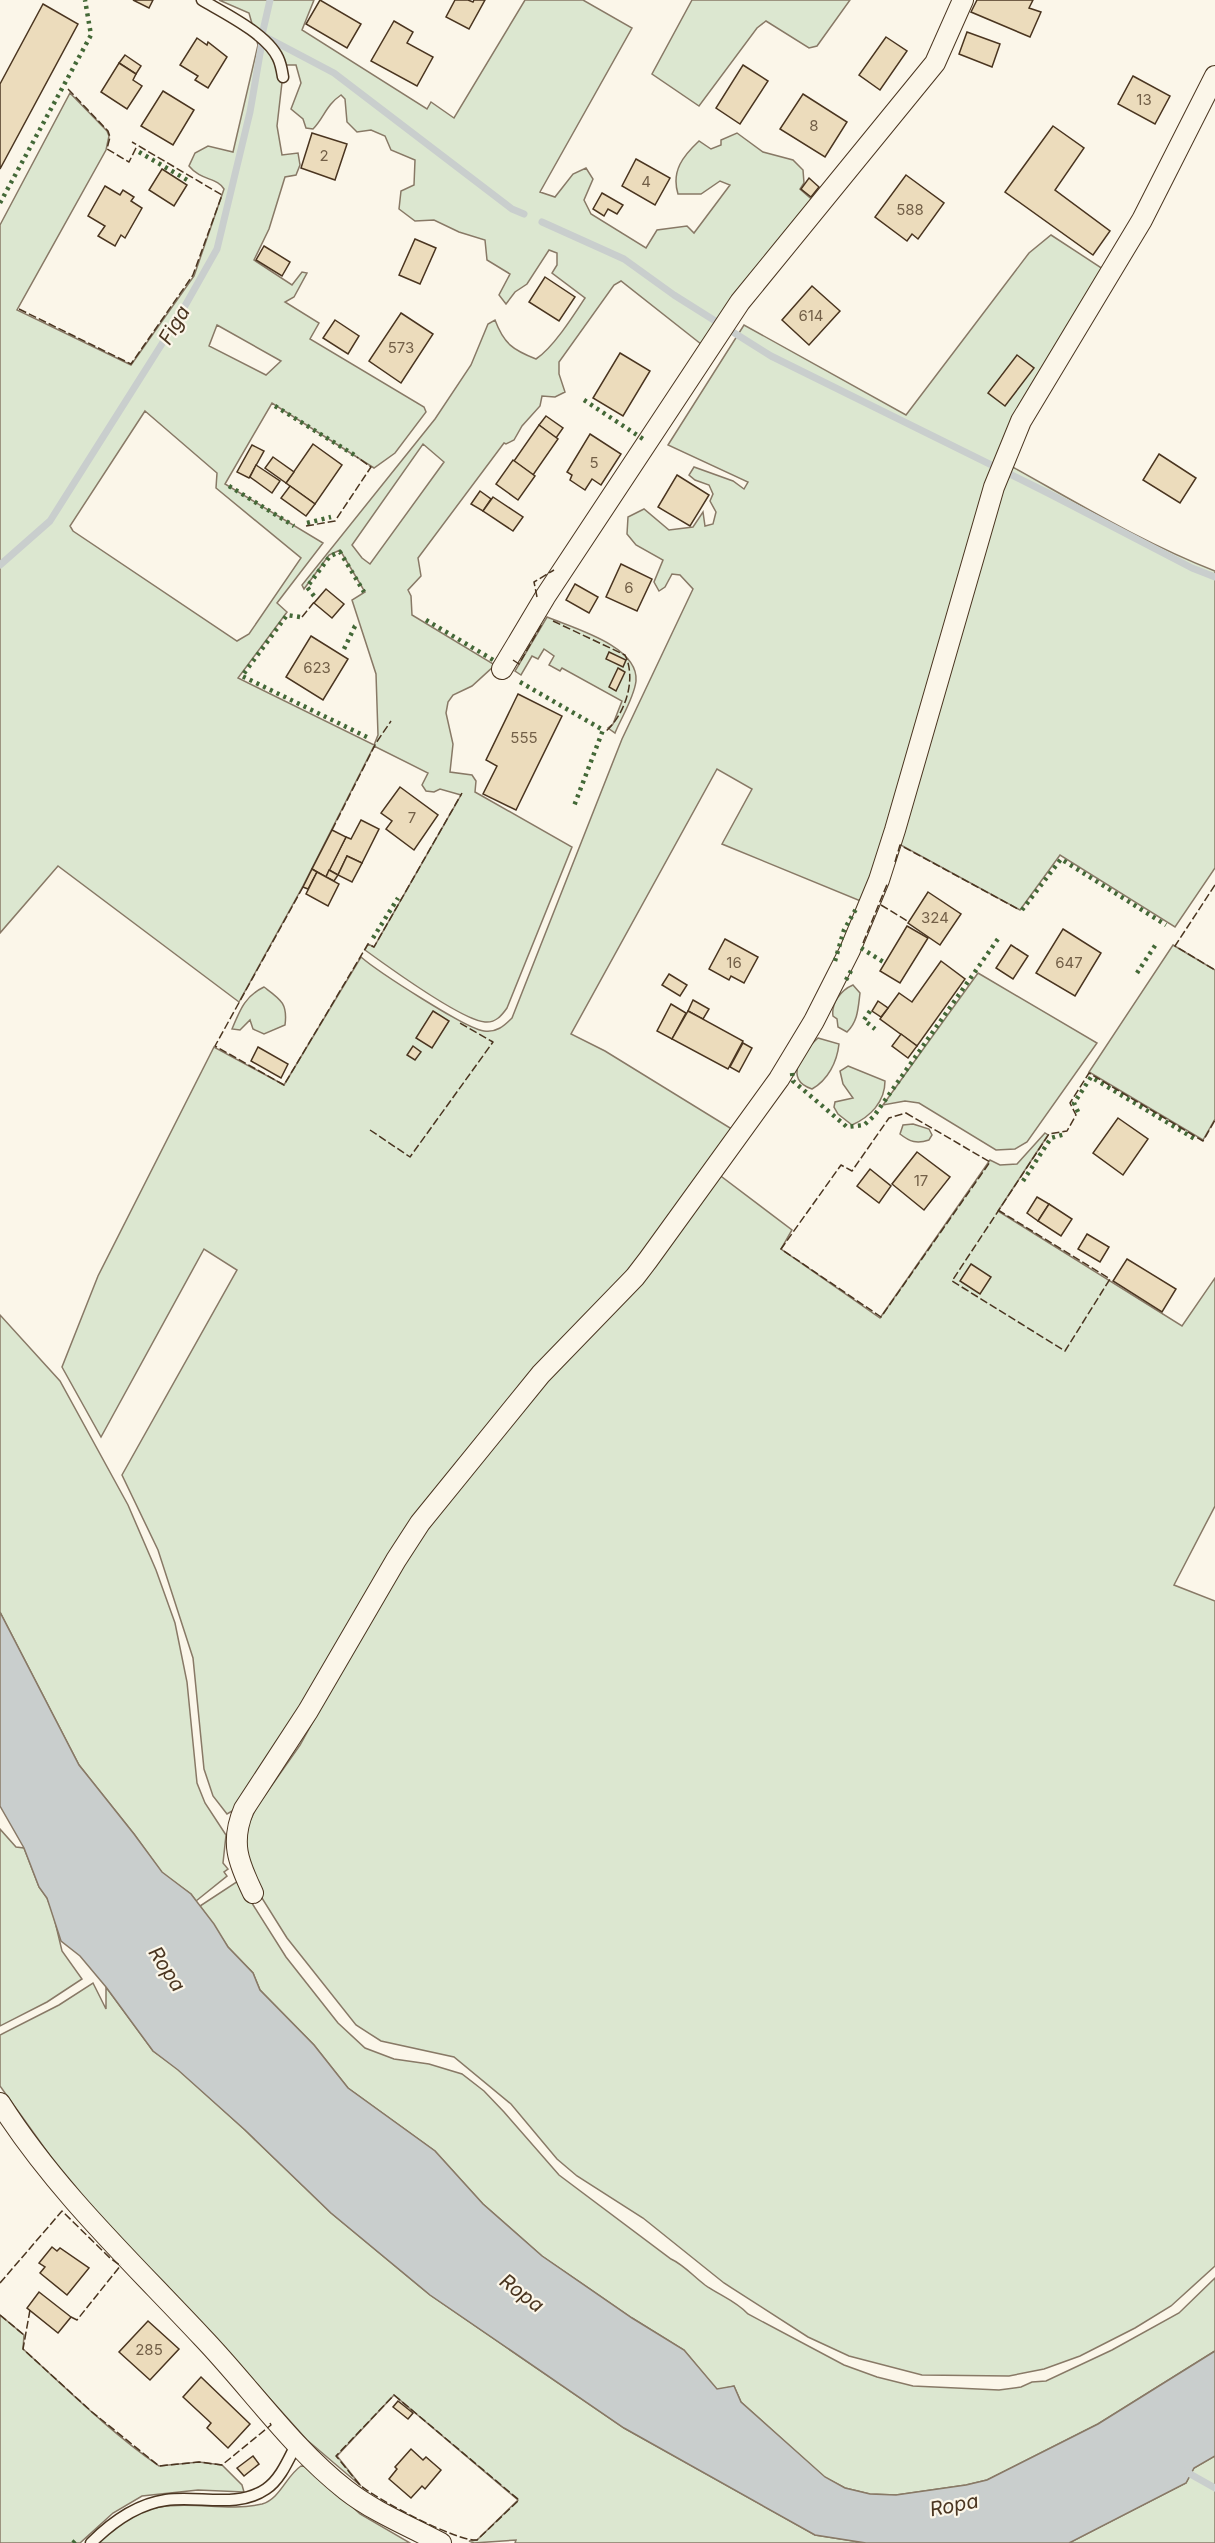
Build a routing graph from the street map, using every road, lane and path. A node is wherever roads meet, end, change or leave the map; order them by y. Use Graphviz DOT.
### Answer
graph roads {
  1 [pos="202,0"];
  2 [pos="963,0"];
  3 [pos="1215,76"];
  4 [pos="284,77"];
  5 [pos="502,669"];
  6 [pos="253,1893"];
  7 [pos="0,2103"];
  8 [pos="297,2443"];
  9 [pos="91,2543"];
  10 [pos="441,2543"];
  1 -- 4 [label="lane"];
  2 -- 5 [label="street"];
  3 -- 6 [label="street"];
  7 -- 8 [label="street"];
  8 -- 9 [label="lane"];
  8 -- 10 [label="street"];
}
